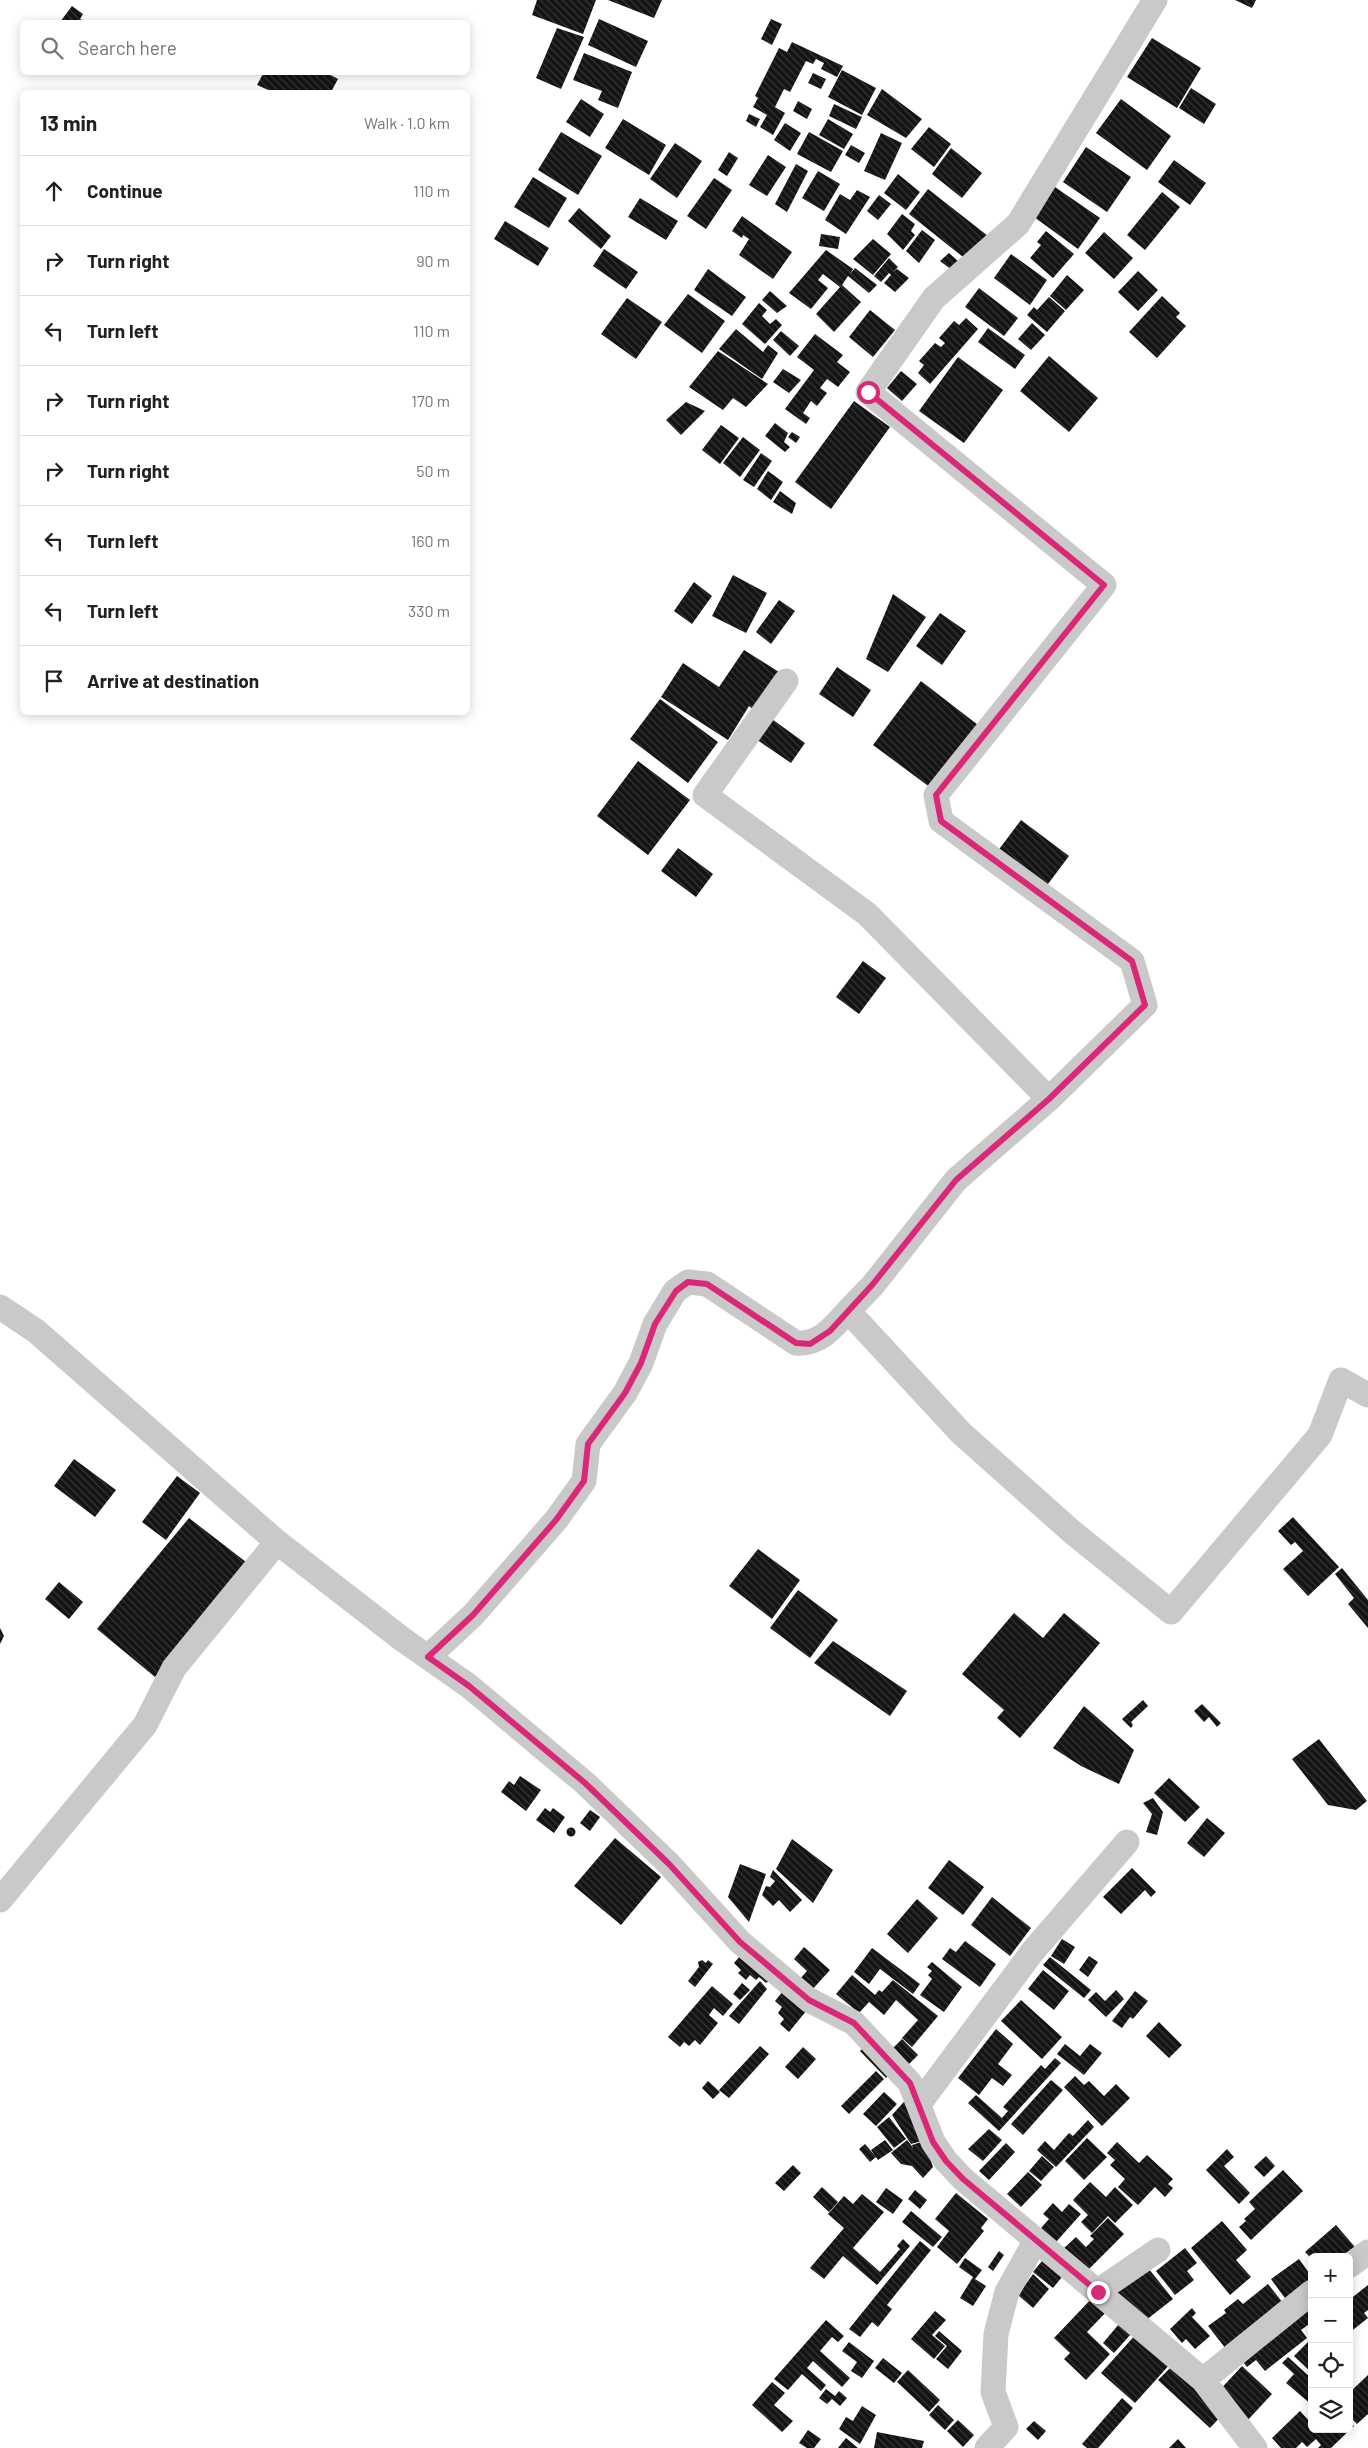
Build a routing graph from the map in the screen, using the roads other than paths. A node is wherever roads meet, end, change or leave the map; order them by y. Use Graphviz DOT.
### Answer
graph roads {
  1 [pos="1155,0"];
  2 [pos="786,681"];
  3 [pos="1049,1099"];
  4 [pos="0,1307"];
  5 [pos="848,1311"];
  6 [pos="1368,1394"];
  7 [pos="277,1542"];
  8 [pos="428,1657"];
  9 [pos="1127,1842"];
  10 [pos="0,1900"];
  11 [pos="918,2104"];
  12 [pos="1036,2240"];
  13 [pos="1158,2250"];
  14 [pos="1368,2252"];
  15 [pos="1353,2263"];
  16 [pos="1098,2292"];
  17 [pos="1308,2295"];
  18 [pos="1203,2380"];
  19 [pos="987,2448"];
  20 [pos="1255,2448"];
  1 -- 3 [label="street"];
  2 -- 3 [label="street"];
  3 -- 5 [label="street"];
  4 -- 7 [label="street"];
  5 -- 6 [label="street"];
  5 -- 8 [label="street"];
  7 -- 8 [label="street"];
  7 -- 10 [label="street"];
  8 -- 11 [label="street"];
  9 -- 11 [label="street"];
  11 -- 12 [label="street"];
  12 -- 16 [label="street"];
  12 -- 19 [label="street"];
  13 -- 16 [label="street"];
  14 -- 15 [label="street"];
  16 -- 18 [label="street"];
  17 -- 18 [label="street"];
  18 -- 20 [label="street"];
}
